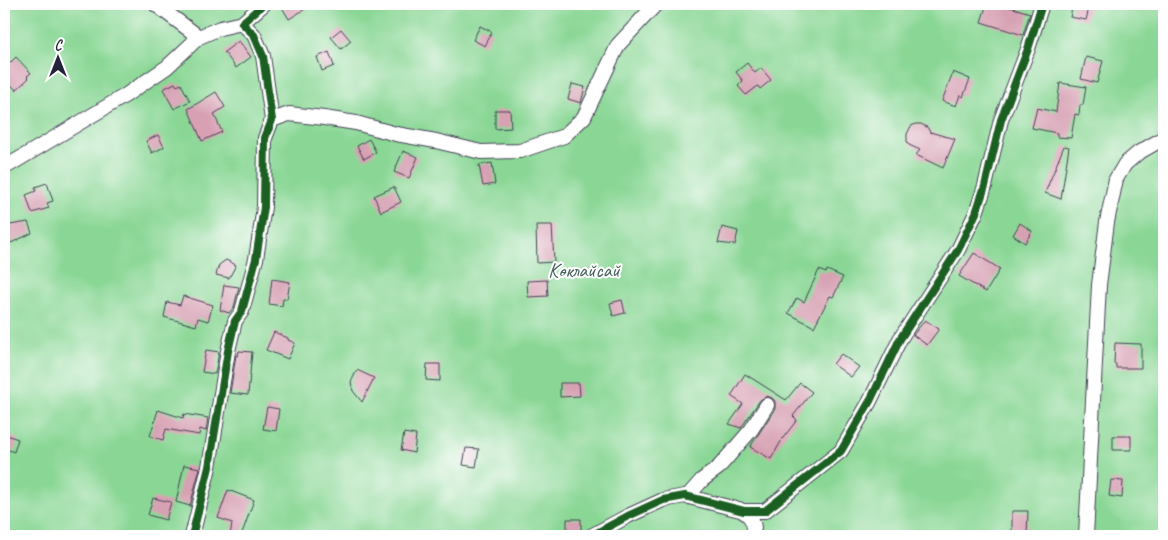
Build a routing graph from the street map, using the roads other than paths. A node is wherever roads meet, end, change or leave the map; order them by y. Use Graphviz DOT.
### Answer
graph roads {
  1 [pos="155,4"];
  2 [pos="264,4"];
  3 [pos="656,4"];
  4 [pos="1042,4"];
  5 [pos="242,23"];
  6 [pos="199,37"];
  7 [pos="272,120"];
  8 [pos="1164,138"];
  9 [pos="4,168"];
  10 [pos="767,405"];
  11 [pos="687,497"];
  12 [pos="739,510"];
  13 [pos="754,528"];
  14 [pos="192,536"];
  15 [pos="591,536"];
  16 [pos="1086,536"];
  1 -- 6 [label="street"];
  2 -- 5 [label="street"];
  3 -- 7 [label="street"];
  4 -- 12 [label="street"];
  5 -- 6 [label="street"];
  5 -- 7 [label="street"];
  6 -- 9 [label="street"];
  7 -- 14 [label="street"];
  8 -- 16 [label="street"];
  10 -- 11 [label="street"];
  11 -- 12 [label="street"];
  11 -- 15 [label="street"];
  12 -- 13 [label="street"];
}
